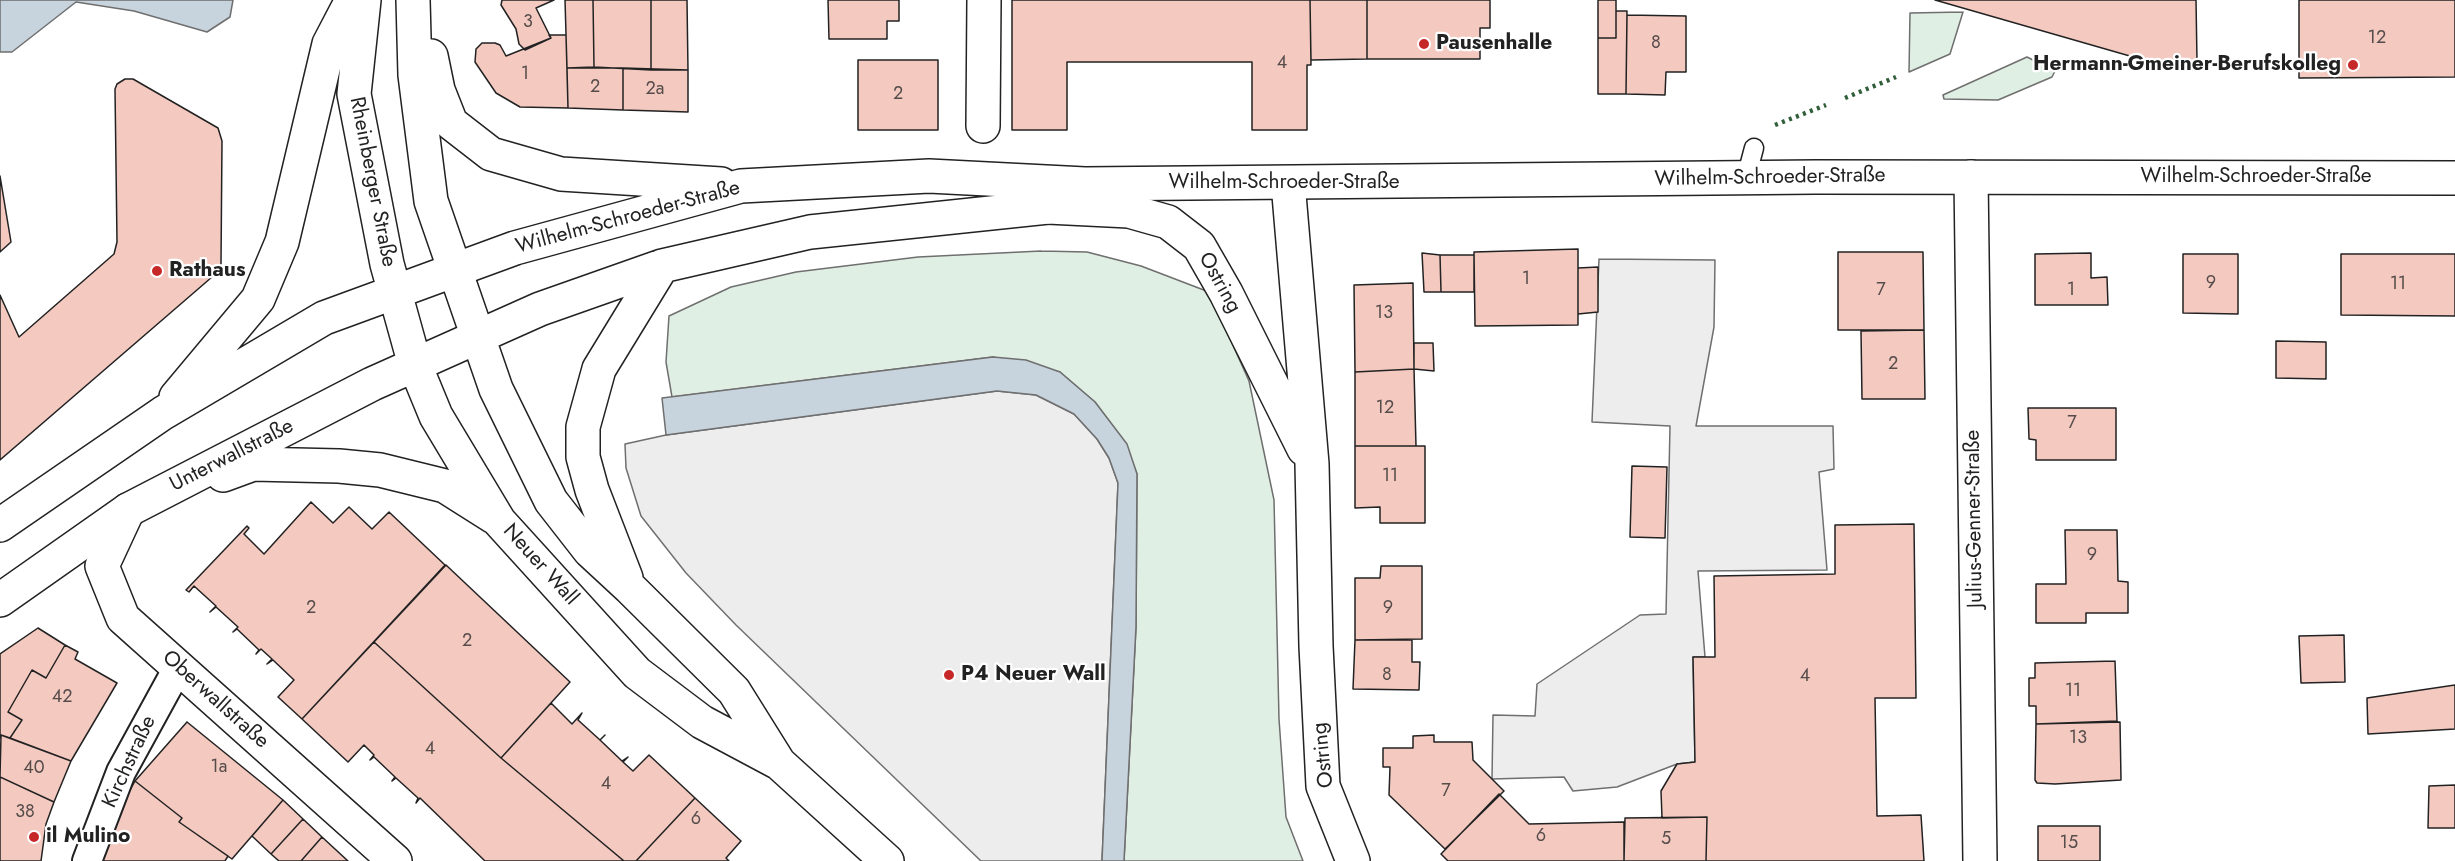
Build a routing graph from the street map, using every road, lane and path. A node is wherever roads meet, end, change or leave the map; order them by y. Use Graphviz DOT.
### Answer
graph roads {
  1 [pos="352,0"];
  2 [pos="363,0"];
  3 [pos="413,0"];
  4 [pos="421,0"];
  5 [pos="984,0"];
  6 [pos="983,126"];
  7 [pos="1971,177"];
  8 [pos="2455,177"];
  9 [pos="1288,183"];
  10 [pos="1085,184"];
  11 [pos="741,186"];
  12 [pos="1048,207"];
  13 [pos="662,266"];
  14 [pos="452,269"];
  15 [pos="394,292"];
  16 [pos="478,337"];
  17 [pos="415,364"];
  18 [pos="163,413"];
  19 [pos="1312,464"];
  20 [pos="128,510"];
  21 [pos="499,520"];
  22 [pos="0,525"];
  23 [pos="630,588"];
  24 [pos="0,600"];
  25 [pos="178,666"];
  26 [pos="779,763"];
  27 [pos="87,861"];
  28 [pos="394,861"];
  29 [pos="887,861"];
  30 [pos="1353,861"];
  31 [pos="1980,861"];
  1 -- 18 [label="main road"];
  2 -- 15 [label="main road, Rheinberger Straße"];
  3 -- 14 [label="main road"];
  4 -- 11 [label="main road"];
  5 -- 6 [label="main road"];
  7 -- 8 [label="main road, Wilhelm-Schroeder-Straße"];
  7 -- 9 [label="main road, Wilhelm-Schroeder-Straße"];
  7 -- 31 [label="main road, Julius-Genner-Straße"];
  9 -- 10 [label="main road, Wilhelm-Schroeder-Straße"];
  9 -- 19 [label="main road, Ostring"];
  10 -- 11 [label="main road, Wilhelm-Schroeder-Straße"];
  10 -- 12 [label="main road"];
  11 -- 14 [label="main road, Wilhelm-Schroeder-Straße"];
  12 -- 13 [label="main road"];
  12 -- 19 [label="main road, Ostring"];
  13 -- 16 [label="main road"];
  13 -- 23 [label="main road"];
  14 -- 15 [label="main road, Wilhelm-Schroeder-Straße"];
  14 -- 16 [label="main road, Neuer Wall"];
  15 -- 17 [label="main road, Neuer Wall"];
  15 -- 18 [label="main road"];
  16 -- 17 [label="main road, Unterwallstraße"];
  16 -- 23 [label="main road, Neuer Wall"];
  17 -- 20 [label="main road, Unterwallstraße"];
  17 -- 21 [label="main road, Neuer Wall"];
  18 -- 22 [label="main road"];
  19 -- 30 [label="main road, Ostring"];
  20 -- 21 [label="main road"];
  20 -- 24 [label="main road, Unterwallstraße"];
  20 -- 25 [label="main road, Oberwallstraße"];
  21 -- 26 [label="main road, Neuer Wall"];
  23 -- 26 [label="main road, Neuer Wall"];
  25 -- 27 [label="street, Kirchstraße"];
  25 -- 28 [label="main road, Oberwallstraße"];
  26 -- 29 [label="main road, Neuer Wall"];
}
